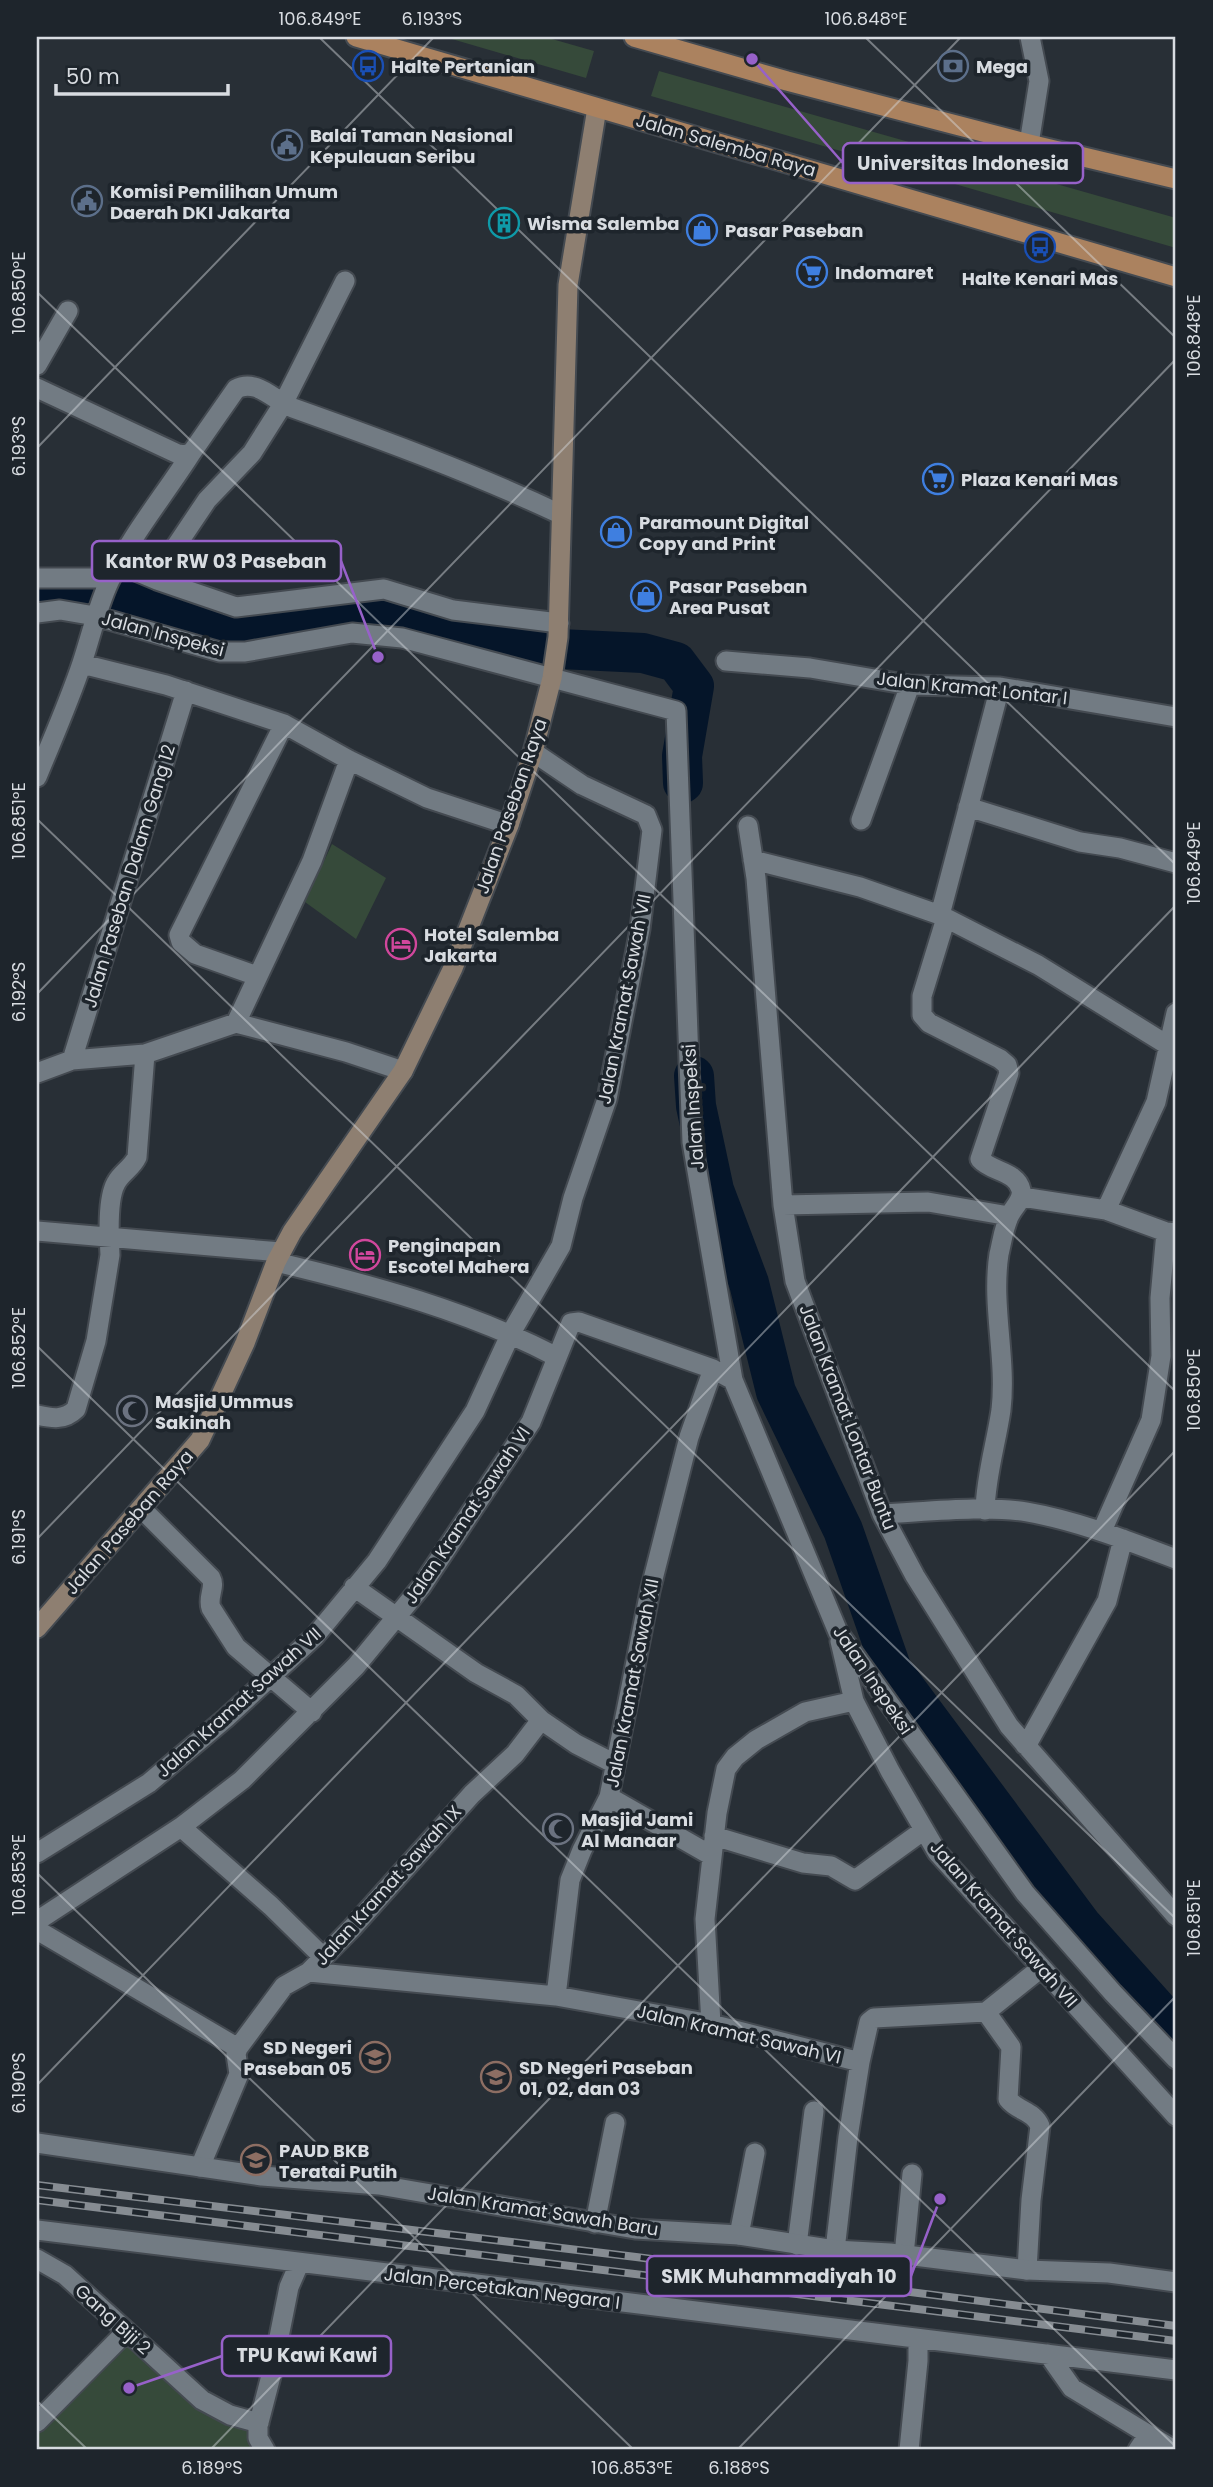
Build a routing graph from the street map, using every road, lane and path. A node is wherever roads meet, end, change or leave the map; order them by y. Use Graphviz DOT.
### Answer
graph roads {
  1 [pos="356,37"];
  2 [pos="634,37"];
  3 [pos="1030,37"];
  4 [pos="597,108"];
  5 [pos="1029,144"];
  6 [pos="1176,179"];
  7 [pos="1176,276"];
  8 [pos="345,281"];
  9 [pos="68,311"];
  10 [pos="37,365"];
  11 [pos="37,388"];
  12 [pos="282,404"];
  13 [pos="192,452"];
  14 [pos="560,514"];
  15 [pos="113,574"];
  16 [pos="37,578"];
  17 [pos="157,580"];
  18 [pos="37,613"];
  19 [pos="96,614"];
  20 [pos="558,630"];
  21 [pos="726,661"];
  22 [pos="82,664"];
  23 [pos="553,674"];
  24 [pos="910,685"];
  25 [pos="1000,687"];
  26 [pos="186,691"];
  27 [pos="1176,717"];
  28 [pos="285,724"];
  29 [pos="533,752"];
  30 [pos="349,760"];
  31 [pos="37,777"];
  32 [pos="968,807"];
  33 [pos="861,820"];
  34 [pos="509,825"];
  35 [pos="748,826"];
  36 [pos="753,860"];
  37 [pos="1176,863"];
  38 [pos="943,916"];
  39 [pos="257,976"];
  40 [pos="1176,1013"];
  41 [pos="236,1023"];
  42 [pos="1168,1046"];
  43 [pos="145,1054"];
  44 [pos="72,1060"];
  45 [pos="403,1071"];
  46 [pos="37,1073"];
  47 [pos="1022,1196"];
  48 [pos="783,1205"];
  49 [pos="1106,1210"];
  50 [pos="1009,1216"];
  51 [pos="37,1231"];
  52 [pos="1171,1233"];
  53 [pos="110,1236"];
  54 [pos="279,1257"];
  55 [pos="511,1333"];
  56 [pos="557,1357"];
  57 [pos="1168,1357"];
  58 [pos="713,1369"];
  59 [pos="733,1380"];
  60 [pos="37,1415"];
  61 [pos="142,1509"];
  62 [pos="985,1510"];
  63 [pos="882,1514"];
  64 [pos="1102,1531"];
  65 [pos="1123,1539"];
  66 [pos="1176,1559"];
  67 [pos="354,1587"];
  68 [pos="396,1618"];
  69 [pos="37,1628"];
  70 [pos="838,1632"];
  71 [pos="270,1677"];
  72 [pos="854,1701"];
  73 [pos="312,1712"];
  74 [pos="541,1720"];
  75 [pos="1025,1745"];
  76 [pos="615,1764"];
  77 [pos="609,1797"];
  78 [pos="181,1827"];
  79 [pos="924,1830"];
  80 [pos="714,1836"];
  81 [pos="37,1853"];
  82 [pos="712,1856"];
  83 [pos="1176,1916"];
  84 [pos="37,1921"];
  85 [pos="37,1930"];
  86 [pos="323,1957"];
  87 [pos="1041,1968"];
  88 [pos="309,1972"];
  89 [pos="556,1996"];
  90 [pos="986,2012"];
  91 [pos="711,2024"];
  92 [pos="238,2048"];
  93 [pos="1176,2060"];
  94 [pos="860,2063"];
  95 [pos="814,2111"];
  96 [pos="1176,2116"];
  97 [pos="615,2123"];
  98 [pos="37,2143"];
  99 [pos="755,2153"];
  100 [pos="200,2167"];
  101 [pos="912,2174"];
  102 [pos="595,2223"];
  103 [pos="37,2230"];
  104 [pos="740,2235"];
  105 [pos="797,2245"];
  106 [pos="835,2250"];
  107 [pos="904,2255"];
  108 [pos="37,2259"];
  109 [pos="299,2264"];
  110 [pos="1027,2270"];
  111 [pos="1176,2283"];
  112 [pos="126,2332"];
  113 [pos="918,2339"];
  114 [pos="1048,2354"];
  115 [pos="1176,2370"];
  116 [pos="37,2422"];
  117 [pos="258,2423"];
  118 [pos="1143,2442"];
  119 [pos="265,2450"];
  120 [pos="909,2450"];
  121 [pos="1174,2450"];
  1 -- 4 [label="main road, Jalan Salemba Raya"];
  2 -- 5 [label="main road"];
  3 -- 5 [label="street"];
  4 -- 7 [label="main road, Jalan Salemba Raya"];
  4 -- 14 [label="main road, Jalan Paseban Raya"];
  5 -- 6 [label="main road"];
  8 -- 12 [label="street"];
  9 -- 10 [label="street"];
  11 -- 13 [label="street"];
  12 -- 13 [label="street"];
  12 -- 14 [label="street"];
  12 -- 17 [label="street"];
  13 -- 15 [label="street"];
  14 -- 20 [label="main road, Jalan Paseban Raya"];
  15 -- 16 [label="street"];
  15 -- 17 [label="street"];
  15 -- 19 [label="street"];
  17 -- 20 [label="street"];
  18 -- 19 [label="street, Jalan Inspeksi"];
  19 -- 22 [label="street"];
  19 -- 23 [label="street, Jalan Inspeksi"];
  20 -- 23 [label="main road, Jalan Paseban Raya"];
  21 -- 24 [label="street, Jalan Kramat Lontar I"];
  22 -- 26 [label="street"];
  22 -- 31 [label="street"];
  23 -- 29 [label="main road, Jalan Paseban Raya"];
  23 -- 59 [label="street, Jalan Inspeksi"];
  24 -- 25 [label="street, Jalan Kramat Lontar I"];
  24 -- 33 [label="street"];
  25 -- 27 [label="street, Jalan Kramat Lontar I"];
  25 -- 32 [label="street"];
  26 -- 28 [label="street"];
  26 -- 44 [label="street, Jalan Paseban Dalam Gang 12"];
  28 -- 30 [label="street"];
  28 -- 39 [label="street"];
  29 -- 34 [label="main road, Jalan Paseban Raya"];
  29 -- 55 [label="street, Jalan Kramat Sawah VII"];
  30 -- 34 [label="street"];
  30 -- 39 [label="street"];
  32 -- 37 [label="street"];
  32 -- 38 [label="street"];
  34 -- 45 [label="main road, Jalan Paseban Raya"];
  35 -- 36 [label="street, Jalan Kramat Lontar Buntu"];
  36 -- 38 [label="street"];
  36 -- 48 [label="street, Jalan Kramat Lontar Buntu"];
  38 -- 42 [label="street"];
  38 -- 47 [label="street"];
  39 -- 41 [label="street"];
  40 -- 42 [label="street"];
  41 -- 43 [label="street"];
  41 -- 45 [label="street"];
  42 -- 49 [label="street"];
  43 -- 44 [label="street"];
  43 -- 53 [label="street"];
  44 -- 46 [label="street"];
  45 -- 54 [label="main road, Jalan Paseban Raya"];
  47 -- 49 [label="street"];
  47 -- 50 [label="street"];
  48 -- 50 [label="street"];
  48 -- 63 [label="street, Jalan Kramat Lontar Buntu"];
  49 -- 52 [label="street"];
  50 -- 62 [label="street"];
  51 -- 53 [label="street"];
  52 -- 57 [label="street"];
  53 -- 54 [label="street"];
  53 -- 60 [label="street"];
  54 -- 55 [label="street"];
  54 -- 61 [label="main road, Jalan Paseban Raya"];
  55 -- 56 [label="street"];
  55 -- 67 [label="street, Jalan Kramat Sawah VII"];
  56 -- 58 [label="street, Jalan Kramat Sawah VI"];
  56 -- 68 [label="street, Jalan Kramat Sawah VI"];
  57 -- 64 [label="street"];
  58 -- 59 [label="street"];
  58 -- 76 [label="street, Jalan Kramat Sawah XII"];
  59 -- 70 [label="street, Jalan Inspeksi"];
  61 -- 69 [label="main road, Jalan Paseban Raya"];
  61 -- 71 [label="street"];
  62 -- 63 [label="street"];
  62 -- 64 [label="street"];
  63 -- 75 [label="street, Jalan Kramat Lontar Buntu"];
  64 -- 65 [label="street"];
  65 -- 66 [label="street"];
  65 -- 75 [label="street"];
  67 -- 68 [label="street"];
  67 -- 71 [label="street, Jalan Kramat Sawah VII"];
  68 -- 73 [label="street, Jalan Kramat Sawah VI"];
  68 -- 74 [label="street"];
  70 -- 72 [label="street, Jalan Kramat Sawah VII"];
  70 -- 93 [label="street, Jalan Inspeksi"];
  71 -- 73 [label="street"];
  71 -- 81 [label="street, Jalan Kramat Sawah VII"];
  72 -- 79 [label="street, Jalan Kramat Sawah VII"];
  72 -- 80 [label="street"];
  73 -- 78 [label="street, Jalan Kramat Sawah VI"];
  74 -- 76 [label="street"];
  74 -- 86 [label="street, Jalan Kramat Sawah IX"];
  75 -- 83 [label="street, Jalan Kramat Lontar Buntu"];
  76 -- 77 [label="street, Jalan Kramat Sawah XII"];
  77 -- 82 [label="street"];
  77 -- 89 [label="street, Jalan Kramat Sawah XII"];
  78 -- 84 [label="street, Jalan Kramat Sawah VI"];
  78 -- 86 [label="street"];
  79 -- 80 [label="street"];
  79 -- 87 [label="street, Jalan Kramat Sawah VII"];
  80 -- 82 [label="street"];
  82 -- 91 [label="street"];
  85 -- 92 [label="street"];
  86 -- 88 [label="street, Jalan Kramat Sawah IX"];
  87 -- 90 [label="street"];
  87 -- 96 [label="street, Jalan Kramat Sawah VII"];
  88 -- 89 [label="street, Jalan Kramat Sawah VI"];
  88 -- 92 [label="street, Jalan Kramat Sawah IX"];
  89 -- 91 [label="street, Jalan Kramat Sawah VI"];
  90 -- 94 [label="street, Jalan Kramat Sawah VI"];
  90 -- 110 [label="street"];
  91 -- 94 [label="street, Jalan Kramat Sawah VI"];
  92 -- 100 [label="street"];
  94 -- 106 [label="street"];
  95 -- 105 [label="street"];
  97 -- 102 [label="street"];
  98 -- 100 [label="street, Jalan Kramat Sawah Baru"];
  99 -- 104 [label="street"];
  100 -- 102 [label="street, Jalan Kramat Sawah Baru"];
  101 -- 107 [label="street"];
  102 -- 104 [label="street, Jalan Kramat Sawah Baru"];
  103 -- 109 [label="street, Jalan Percetakan Negara I"];
  104 -- 105 [label="street, Jalan Kramat Sawah Baru"];
  105 -- 106 [label="street, Jalan Kramat Sawah Baru"];
  106 -- 107 [label="street, Jalan Kramat Sawah Baru"];
  107 -- 110 [label="street, Jalan Kramat Sawah Baru"];
  108 -- 112 [label="street, Gang Biji 2"];
  109 -- 113 [label="street, Jalan Percetakan Negara I"];
  109 -- 117 [label="street"];
  110 -- 111 [label="street, Jalan Kramat Sawah Baru"];
  112 -- 116 [label="street"];
  112 -- 117 [label="street, Gang Biji 2"];
  113 -- 114 [label="street, Jalan Percetakan Negara I"];
  113 -- 120 [label="street"];
  114 -- 115 [label="street, Jalan Percetakan Negara I"];
  114 -- 118 [label="street"];
  117 -- 119 [label="street"];
  118 -- 121 [label="street"];
}
